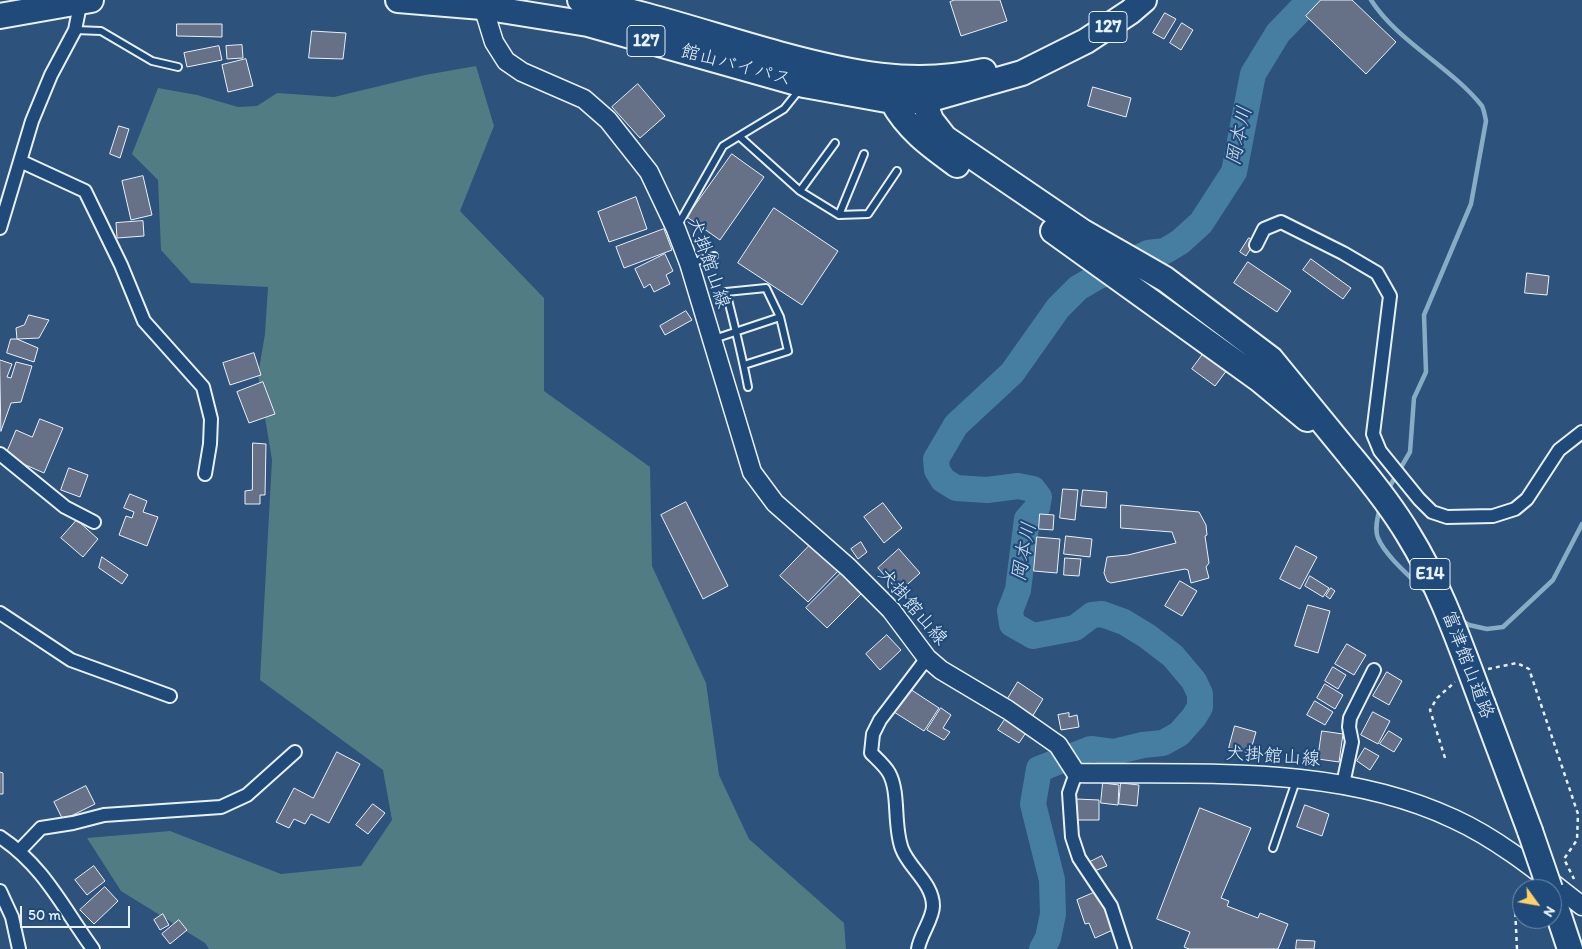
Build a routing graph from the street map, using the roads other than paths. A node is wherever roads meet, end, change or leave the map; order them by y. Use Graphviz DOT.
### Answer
graph roads {
  1 [pos="84,0"];
  2 [pos="398,0"];
  3 [pos="580,0"];
  4 [pos="1144,0"];
  5 [pos="481,4"];
  6 [pos="0,16"];
  7 [pos="75,30"];
  8 [pos="1069,51"];
  9 [pos="178,67"];
  10 [pos="907,78"];
  11 [pos="804,85"];
  12 [pos="892,101"];
  13 [pos="924,101"];
  14 [pos="740,137"];
  15 [pos="835,143"];
  16 [pos="864,154"];
  17 [pos="20,161"];
  18 [pos="897,171"];
  19 [pos="800,191"];
  20 [pos="839,215"];
  21 [pos="0,228"];
  22 [pos="676,229"];
  23 [pos="1078,238"];
  24 [pos="1256,245"];
  25 [pos="714,256"];
  26 [pos="689,264"];
  27 [pos="780,317"];
  28 [pos="736,332"];
  29 [pos="711,340"];
  30 [pos="744,364"];
  31 [pos="748,387"];
  32 [pos="1582,432"];
  33 [pos="0,454"];
  34 [pos="1352,458"];
  35 [pos="205,474"];
  36 [pos="94,522"];
  37 [pos="0,613"];
  38 [pos="927,658"];
  39 [pos="1374,670"];
  40 [pos="170,696"];
  41 [pos="295,752"];
  42 [pos="1075,771"];
  43 [pos="1298,778"];
  44 [pos="1343,784"];
  45 [pos="0,837"];
  46 [pos="1273,848"];
  47 [pos="20,850"];
  48 [pos="1547,879"];
  49 [pos="0,891"];
  50 [pos="1582,906"];
  51 [pos="1562,925"];
  52 [pos="19,949"];
  53 [pos="93,949"];
  54 [pos="918,949"];
  55 [pos="1125,949"];
  56 [pos="1570,949"];
  1 -- 6 [label="highway"];
  1 -- 7 [label="street"];
  2 -- 5 [label="highway, 館山バイパス / 127"];
  3 -- 10 [label="highway, 館山バイパス / 127"];
  4 -- 8 [label="highway, 館山バイパス / 127"];
  5 -- 11 [label="highway, 館山バイパス / 127"];
  5 -- 22 [label="main road, 犬掛館山線"];
  7 -- 9 [label="lane"];
  7 -- 17 [label="street"];
  8 -- 10 [label="highway, 館山バイパス / 127"];
  8 -- 13 [label="highway, 館山バイパス / 127"];
  10 -- 12 [label="highway"];
  10 -- 13 [label="highway"];
  11 -- 12 [label="highway, 館山バイパス / 127"];
  11 -- 14 [label="lane"];
  12 -- 13 [label="highway, 館山バイパス / 127"];
  12 -- 23 [label="highway"];
  13 -- 23 [label="highway"];
  14 -- 19 [label="lane"];
  14 -- 22 [label="lane"];
  15 -- 19 [label="lane"];
  16 -- 20 [label="lane"];
  17 -- 21 [label="street"];
  17 -- 35 [label="street"];
  18 -- 20 [label="lane"];
  19 -- 20 [label="lane"];
  22 -- 26 [label="main road, 犬掛館山線"];
  23 -- 34 [label="highway"];
  23 -- 34 [label="highway"];
  24 -- 32 [label="street"];
  25 -- 26 [label="lane"];
  26 -- 29 [label="main road, 犬掛館山線"];
  27 -- 28 [label="lane"];
  27 -- 28 [label="lane"];
  27 -- 30 [label="lane"];
  28 -- 29 [label="lane"];
  28 -- 30 [label="lane"];
  29 -- 38 [label="main road, 犬掛館山線"];
  30 -- 31 [label="lane"];
  33 -- 36 [label="street"];
  34 -- 48 [label="highway, 富津館山道路 / E14, bridge"];
  37 -- 40 [label="street"];
  38 -- 42 [label="main road, 犬掛館山線"];
  38 -- 54 [label="street"];
  39 -- 44 [label="street"];
  41 -- 47 [label="street"];
  42 -- 43 [label="main road, 犬掛館山線"];
  42 -- 55 [label="street"];
  43 -- 44 [label="main road, 犬掛館山線"];
  43 -- 46 [label="lane"];
  44 -- 50 [label="main road, 犬掛館山線"];
  45 -- 47 [label="street"];
  47 -- 53 [label="street"];
  49 -- 52 [label="street"];
  51 -- 56 [label="highway"];
}
